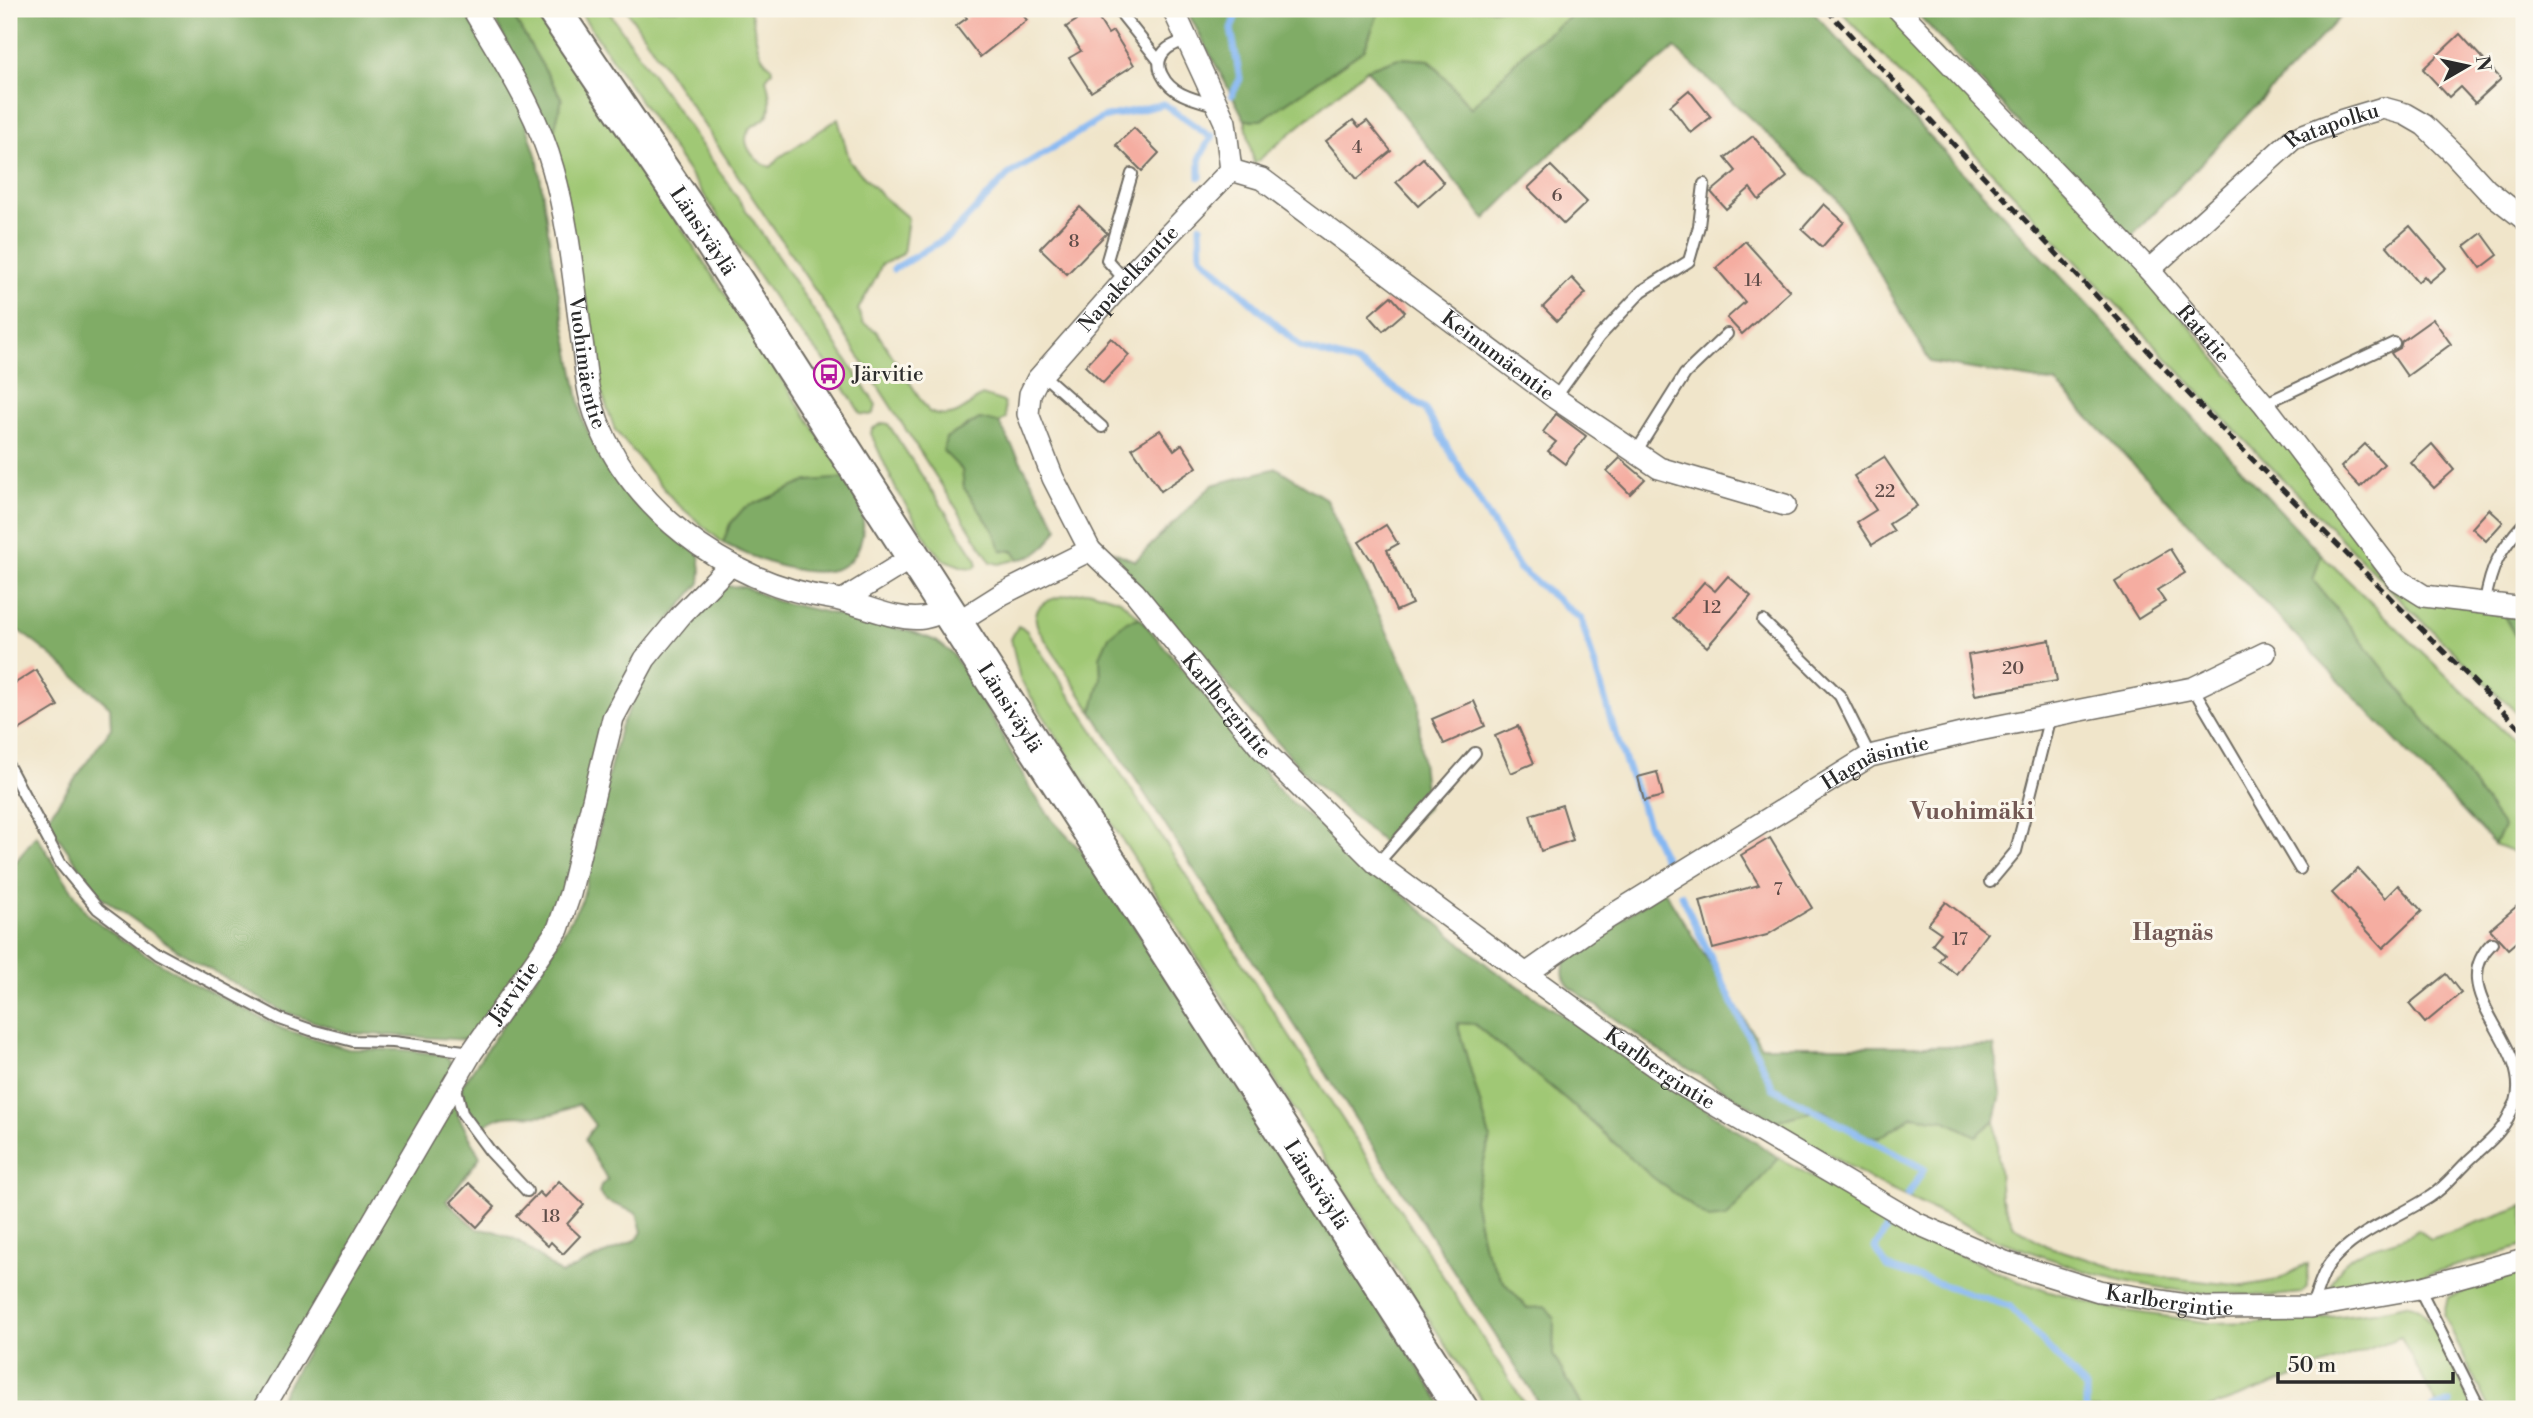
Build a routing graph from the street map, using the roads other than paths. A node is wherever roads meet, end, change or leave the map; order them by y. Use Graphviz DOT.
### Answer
graph roads {
  1 [pos="473,9"];
  2 [pos="553,9"];
  3 [pos="1174,9"];
  4 [pos="1898,9"];
  5 [pos="1123,16"];
  6 [pos="1187,39"];
  7 [pos="1159,61"];
  8 [pos="1218,106"];
  9 [pos="1231,170"];
  10 [pos="1132,174"];
  11 [pos="1704,184"];
  12 [pos="2524,219"];
  13 [pos="2149,270"];
  14 [pos="1125,280"];
  15 [pos="1727,334"];
  16 [pos="2394,343"];
  17 [pos="1042,374"];
  18 [pos="1556,398"];
  19 [pos="2264,404"];
  20 [pos="1102,427"];
  21 [pos="1636,453"];
  22 [pos="1785,505"];
  23 [pos="2524,523"];
  24 [pos="1090,550"];
  25 [pos="914,557"];
  26 [pos="729,566"];
  27 [pos="843,600"];
  28 [pos="2485,602"];
  29 [pos="2524,608"];
  30 [pos="952,617"];
  31 [pos="1763,621"];
  32 [pos="2265,653"];
  33 [pos="2193,688"];
  34 [pos="2050,716"];
  35 [pos="1475,753"];
  36 [pos="1870,756"];
  37 [pos="9,767"];
  38 [pos="1377,864"];
  39 [pos="2300,869"];
  40 [pos="1990,882"];
  41 [pos="2492,943"];
  42 [pos="1526,974"];
  43 [pos="472,1052"];
  44 [pos="454,1081"];
  45 [pos="527,1192"];
  46 [pos="2524,1259"];
  47 [pos="2419,1288"];
  48 [pos="2311,1307"];
  49 [pos="263,1409"];
  50 [pos="1461,1409"];
  51 [pos="2480,1409"];
  1 -- 26 [label="street, Vuohimäentie"];
  2 -- 25 [label="main road, Länsiväylä"];
  3 -- 6 [label="street"];
  4 -- 13 [label="street, Ratatie"];
  5 -- 7 [label="lane"];
  6 -- 7 [label="lane"];
  6 -- 8 [label="street"];
  7 -- 8 [label="lane"];
  8 -- 9 [label="street"];
  9 -- 14 [label="street, Napakelkantie"];
  9 -- 18 [label="street, Keinumäentie"];
  10 -- 14 [label="lane"];
  11 -- 18 [label="lane"];
  12 -- 13 [label="street, Ratapolku"];
  13 -- 19 [label="street, Ratatie"];
  14 -- 17 [label="street, Napakelkantie"];
  15 -- 21 [label="lane"];
  16 -- 19 [label="lane"];
  17 -- 20 [label="lane"];
  17 -- 24 [label="street, Napakelkantie"];
  18 -- 21 [label="street, Keinumäentie"];
  19 -- 28 [label="street, Ratatie"];
  21 -- 22 [label="street, Keinumäentie"];
  23 -- 28 [label="lane"];
  24 -- 30 [label="street"];
  24 -- 38 [label="street, Karlbergintie"];
  25 -- 27 [label="street"];
  25 -- 30 [label="main road, Länsiväylä"];
  26 -- 27 [label="street, Vuohimäentie"];
  26 -- 43 [label="street, Järvitie"];
  27 -- 30 [label="street, Vuohimäentie"];
  28 -- 29 [label="street, Ratatie"];
  30 -- 50 [label="main road, Länsiväylä"];
  31 -- 36 [label="lane"];
  32 -- 33 [label="street, Hagnäsintie"];
  33 -- 34 [label="street, Hagnäsintie"];
  33 -- 39 [label="lane"];
  34 -- 36 [label="street, Hagnäsintie"];
  34 -- 40 [label="lane"];
  35 -- 38 [label="lane"];
  36 -- 42 [label="street, Hagnäsintie"];
  37 -- 43 [label="lane"];
  38 -- 42 [label="street, Karlbergintie"];
  41 -- 48 [label="lane"];
  42 -- 48 [label="street, Karlbergintie"];
  43 -- 44 [label="street, Järvitie"];
  44 -- 45 [label="lane"];
  44 -- 49 [label="street, Järvitie"];
  46 -- 47 [label="street, Karlbergintie"];
  47 -- 48 [label="street, Karlbergintie"];
  47 -- 51 [label="lane"];
}
